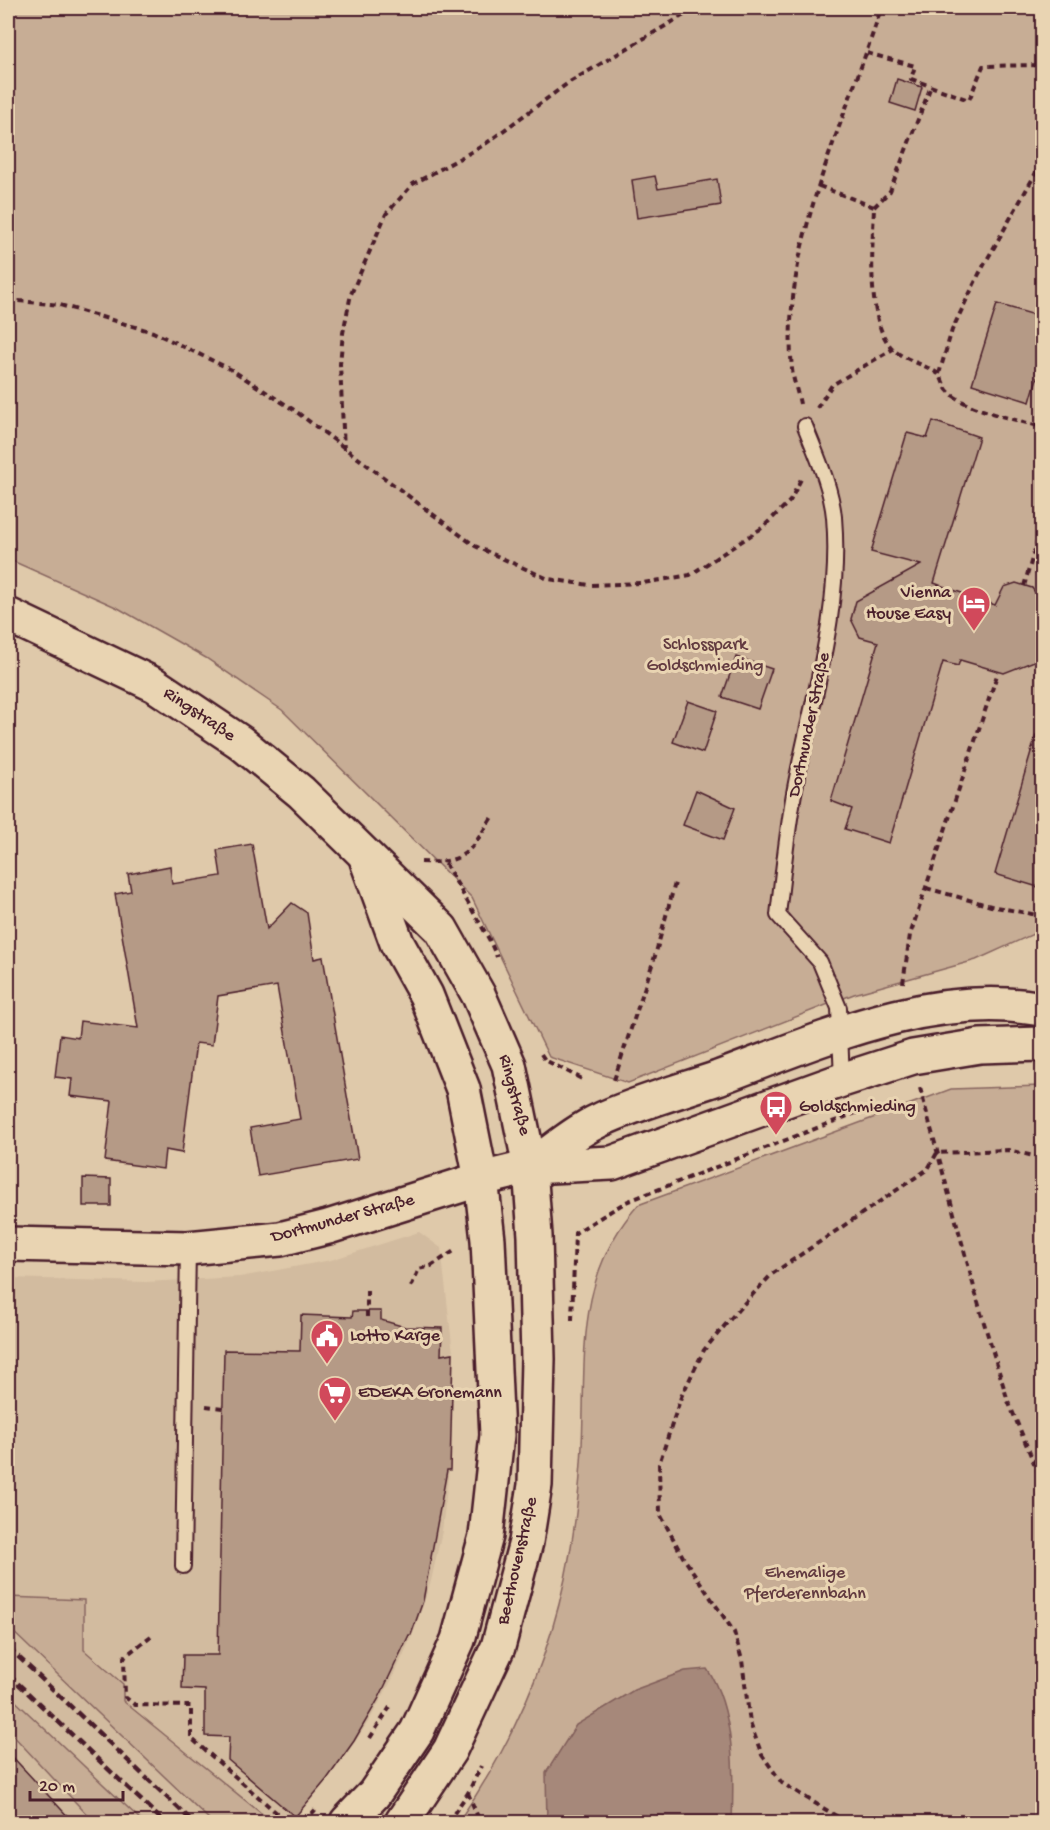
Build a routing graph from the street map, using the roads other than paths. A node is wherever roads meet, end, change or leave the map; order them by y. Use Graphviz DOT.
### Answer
graph roads {
  1 [pos="805,426"];
  2 [pos="8,615"];
  3 [pos="365,854"];
  4 [pos="1042,1009"];
  5 [pos="832,1027"];
  6 [pos="1042,1044"];
  7 [pos="842,1080"];
  8 [pos="530,1167"];
  9 [pos="481,1179"];
  10 [pos="8,1244"];
  11 [pos="188,1248"];
  12 [pos="183,1566"];
  13 [pos="347,1822"];
  14 [pos="402,1822"];
  1 -- 5 [label="lane, Dortmunder Straße"];
  2 -- 3 [label="main road, Ringstraße"];
  3 -- 8 [label="main road, Ringstraße"];
  3 -- 9 [label="main road, Ringstraße"];
  4 -- 5 [label="main road, Dortmunder Straße"];
  5 -- 7 [label="lane"];
  5 -- 8 [label="main road, Dortmunder Straße"];
  6 -- 7 [label="main road, Dortmunder Straße"];
  7 -- 8 [label="main road, Dortmunder Straße"];
  8 -- 9 [label="main road, Dortmunder Straße"];
  8 -- 14 [label="main road, Beethovenstraße"];
  9 -- 11 [label="main road, Dortmunder Straße"];
  9 -- 13 [label="main road, Beethovenstraße"];
  10 -- 11 [label="main road, Dortmunder Straße"];
  11 -- 12 [label="lane"];
}
